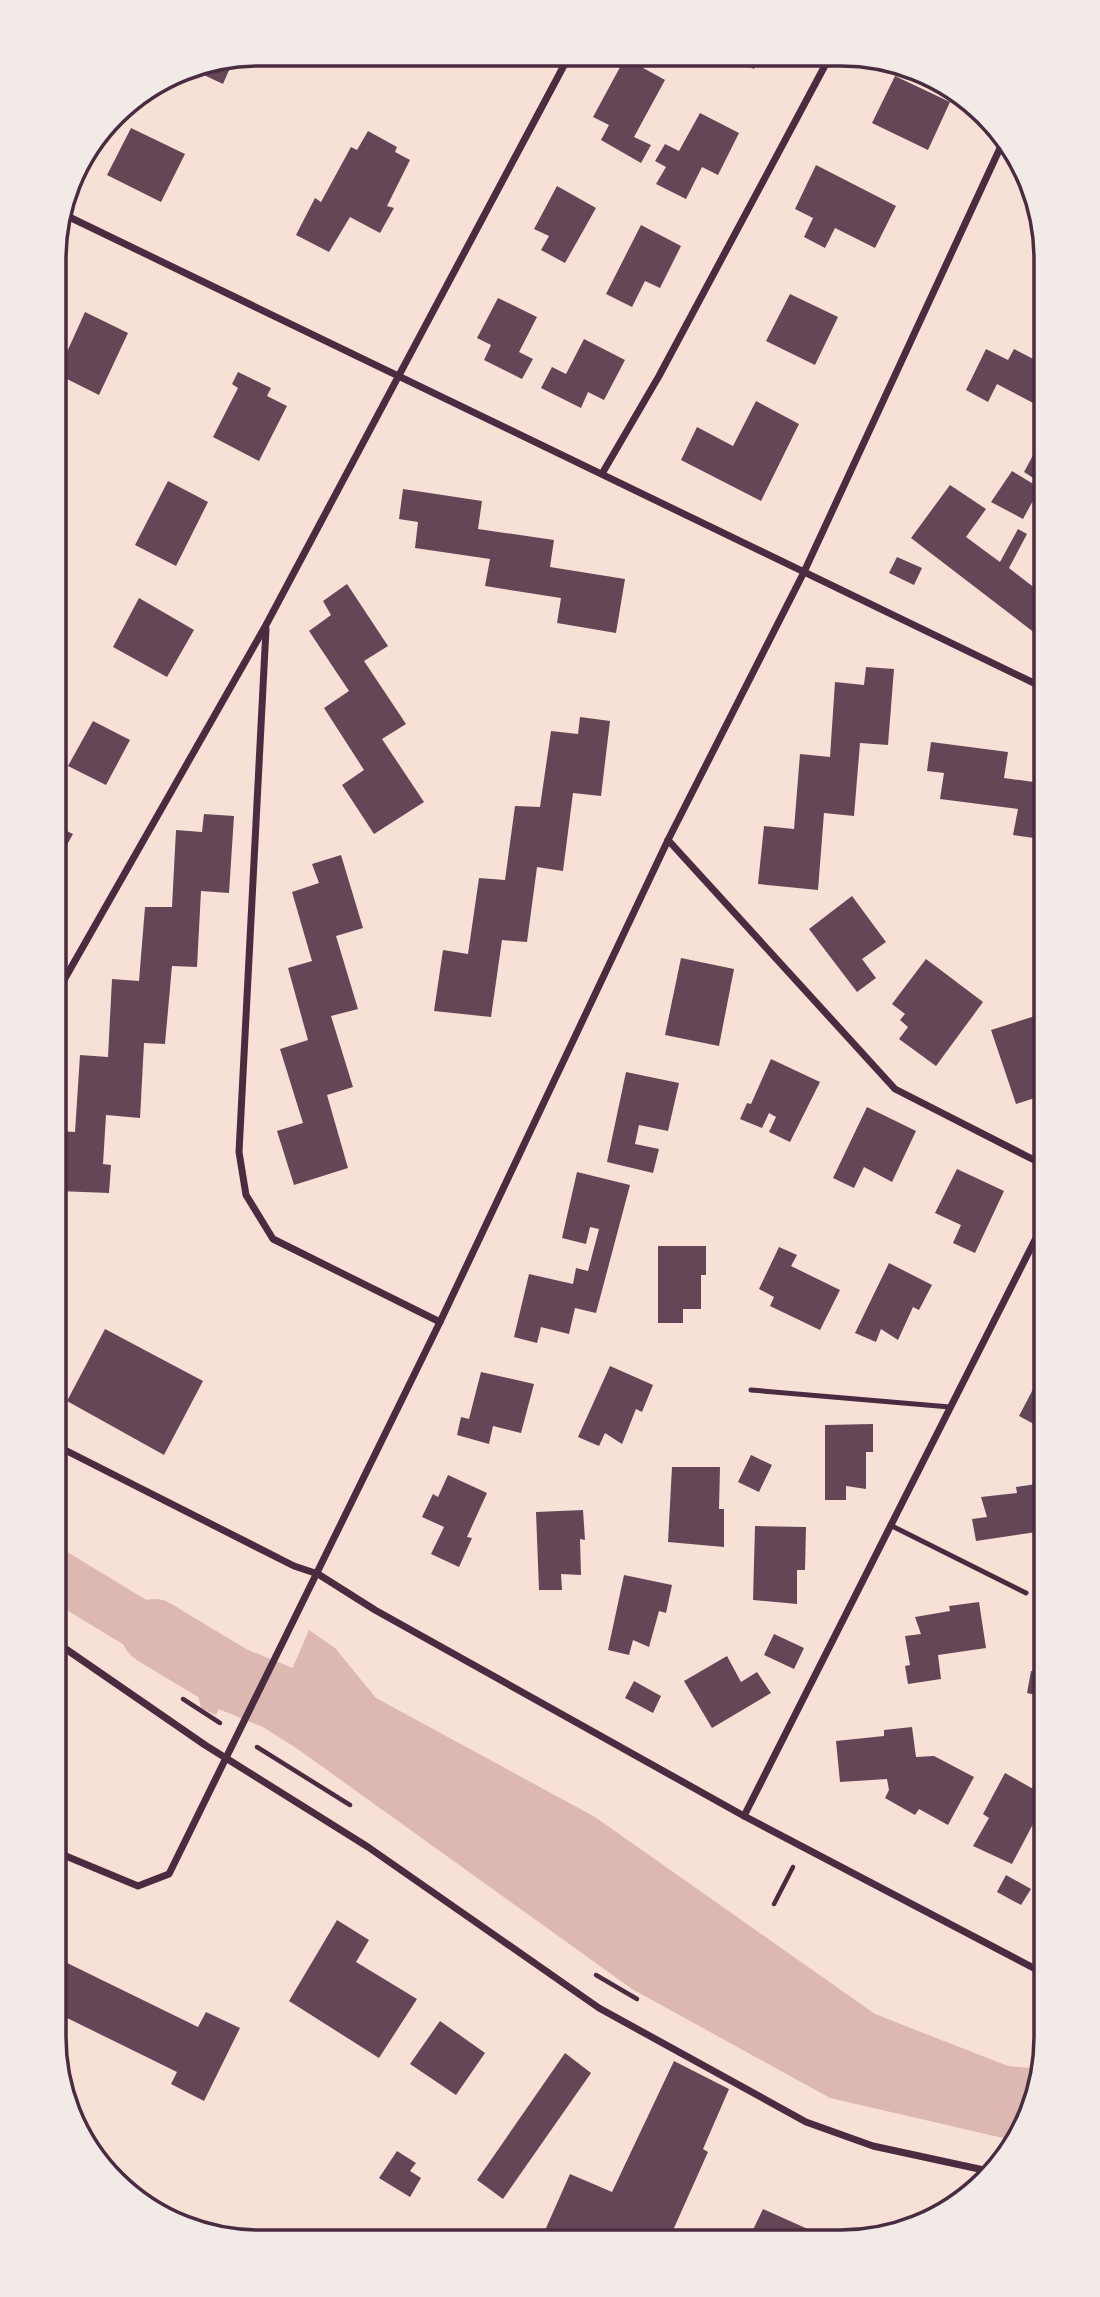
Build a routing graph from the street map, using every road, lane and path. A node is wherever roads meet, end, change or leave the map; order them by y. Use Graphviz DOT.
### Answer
graph roads {
  1 [pos="563,67"];
  2 [pos="824,67"];
  3 [pos="999,150"];
  4 [pos="71,218"];
  5 [pos="402,374"];
  6 [pos="603,472"];
  7 [pos="804,572"];
  8 [pos="266,625"];
  9 [pos="1034,683"];
  10 [pos="668,840"];
  11 [pos="67,968"];
  12 [pos="1033,1160"];
  13 [pos="1033,1243"];
  14 [pos="440,1322"];
  15 [pos="751,1390"];
  16 [pos="950,1407"];
  17 [pos="67,1451"];
  18 [pos="890,1525"];
  19 [pos="318,1574"];
  20 [pos="1026,1593"];
  21 [pos="67,1650"];
  22 [pos="237,1734"];
  23 [pos="225,1758"];
  24 [pos="362,1813"];
  25 [pos="744,1816"];
  26 [pos="804,1845"];
  27 [pos="67,1856"];
  28 [pos="774,1904"];
  29 [pos="1033,1967"];
  30 [pos="594,1973"];
  31 [pos="640,2002"];
  32 [pos="981,2170"];
  1 -- 5 [label="street"];
  2 -- 6 [label="street"];
  3 -- 7 [label="street"];
  4 -- 5 [label="street"];
  5 -- 6 [label="street"];
  5 -- 8 [label="street"];
  6 -- 7 [label="street"];
  7 -- 9 [label="street"];
  7 -- 10 [label="street"];
  8 -- 11 [label="street"];
  8 -- 14 [label="street"];
  10 -- 12 [label="street"];
  10 -- 14 [label="street"];
  13 -- 16 [label="street"];
  14 -- 19 [label="street"];
  15 -- 16 [label="lane"];
  16 -- 18 [label="street"];
  17 -- 19 [label="street"];
  18 -- 20 [label="lane"];
  18 -- 25 [label="street"];
  19 -- 22 [label="street"];
  19 -- 25 [label="street"];
  21 -- 23 [label="street"];
  22 -- 23 [label="street"];
  22 -- 24 [label="path"];
  23 -- 27 [label="street"];
  23 -- 32 [label="street"];
  25 -- 26 [label="street"];
  26 -- 28 [label="path"];
  26 -- 29 [label="street"];
  30 -- 31 [label="path"];
}
